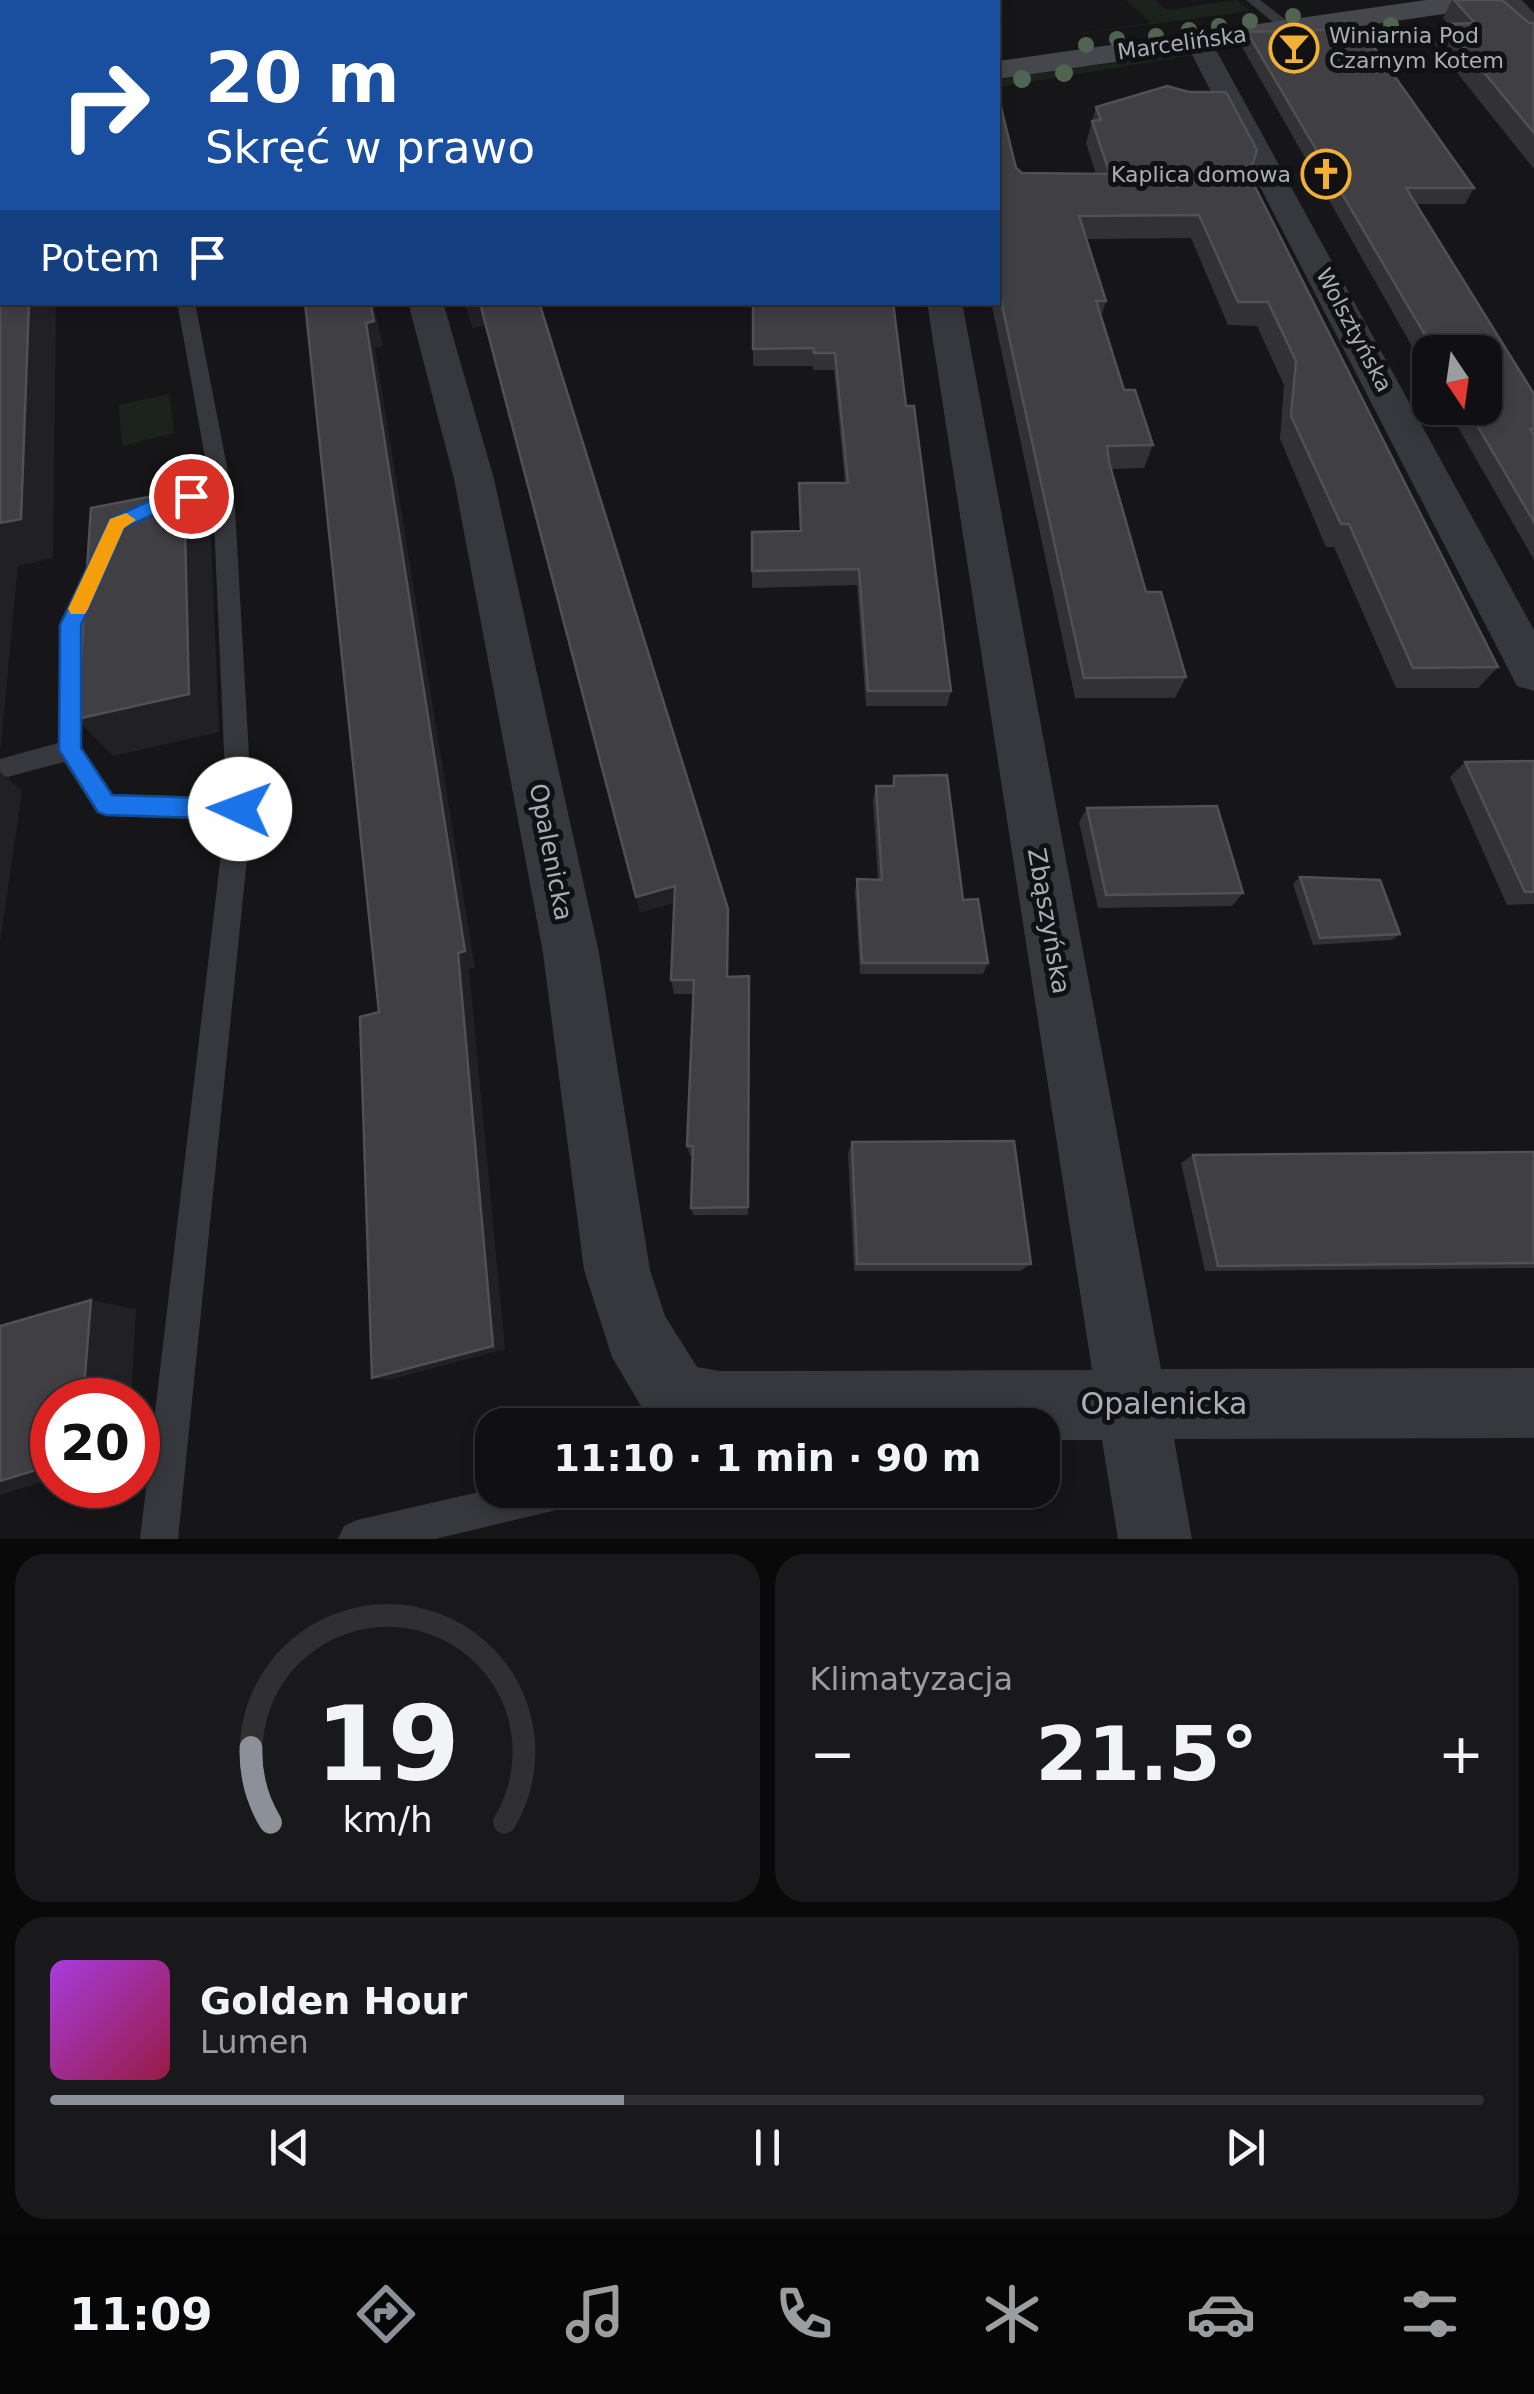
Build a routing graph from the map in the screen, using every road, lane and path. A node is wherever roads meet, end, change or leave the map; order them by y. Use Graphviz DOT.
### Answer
graph roads {
  1 [pos="1252,0"];
  2 [pos="1485,0"];
  3 [pos="1508,0"];
  4 [pos="1289,28"];
  5 [pos="1534,28"];
  6 [pos="1198,40"];
  7 [pos="1000,70"];
  8 [pos="187,305"];
  9 [pos="425,305"];
  10 [pos="945,305"];
  11 [pos="220,489"];
  12 [pos="132,517"];
  13 [pos="109,541"];
  14 [pos="1534,673"];
  15 [pos="70,750"];
  16 [pos="0,769"];
  17 [pos="240,809"];
  18 [pos="1132,1403"];
  19 [pos="1534,1403"];
  20 [pos="666,1408"];
  21 [pos="699,1408"];
  22 [pos="489,1508"];
  23 [pos="158,1539"];
  24 [pos="357,1539"];
  25 [pos="1155,1539"];
  1 -- 4 [label="lane"];
  2 -- 4 [label="street, Marcelińska"];
  3 -- 5 [label="street"];
  4 -- 6 [label="street, Marcelińska"];
  6 -- 7 [label="street, Marcelińska"];
  6 -- 14 [label="street, Wolsztyńska"];
  8 -- 11 [label="lane"];
  9 -- 20 [label="street, Opalenicka"];
  10 -- 18 [label="street, Zbąszyńska"];
  11 -- 12 [label="lane"];
  11 -- 17 [label="lane"];
  13 -- 15 [label="lane"];
  15 -- 16 [label="lane"];
  15 -- 17 [label="lane"];
  17 -- 23 [label="lane"];
  18 -- 19 [label="street, Opalenicka"];
  18 -- 21 [label="street, Opalenicka"];
  18 -- 25 [label="street, Zbąszyńska"];
  22 -- 24 [label="lane"];
}
